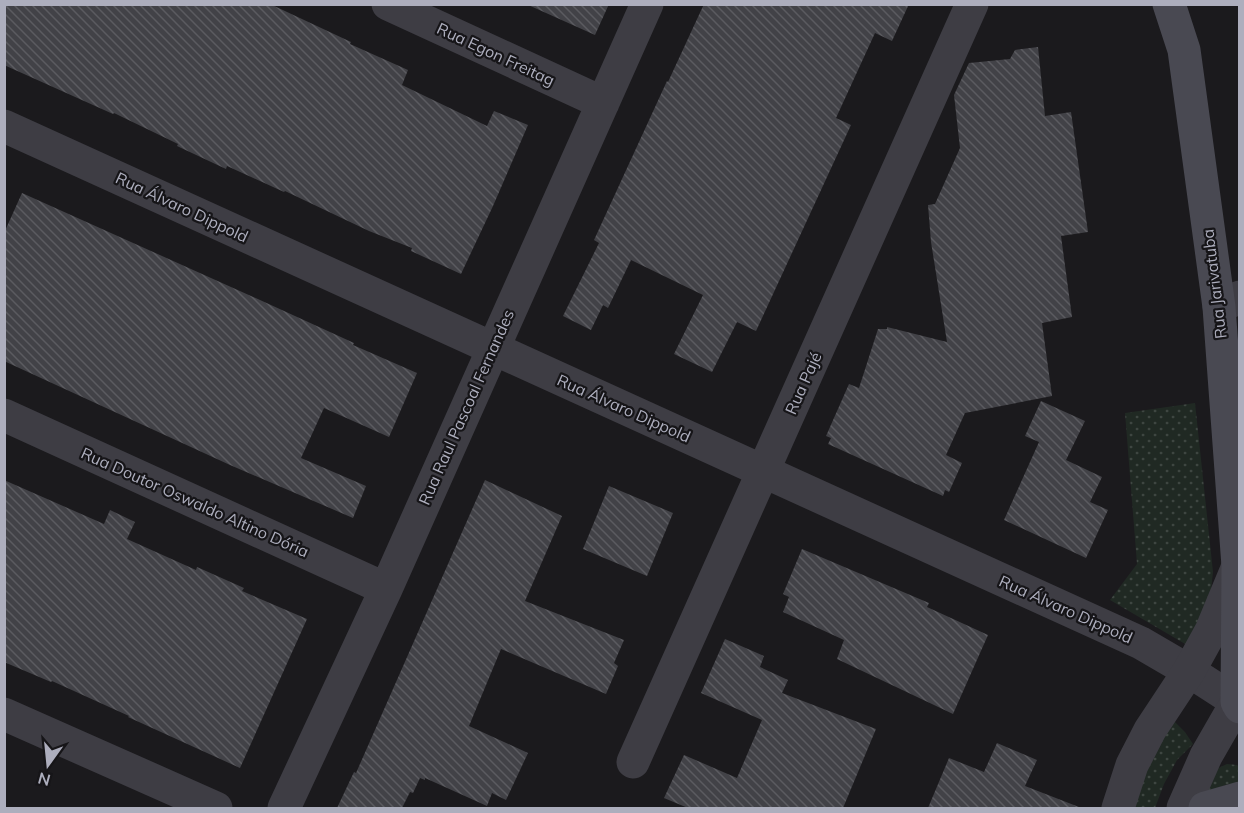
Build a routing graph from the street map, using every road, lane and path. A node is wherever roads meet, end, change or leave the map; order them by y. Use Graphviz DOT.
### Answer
graph roads {
  1 [pos="388,4"];
  2 [pos="646,4"];
  3 [pos="972,4"];
  4 [pos="1169,4"];
  5 [pos="603,103"];
  6 [pos="4,126"];
  7 [pos="1229,302"];
  8 [pos="492,348"];
  9 [pos="4,415"];
  10 [pos="763,471"];
  11 [pos="1238,566"];
  12 [pos="386,589"];
  13 [pos="1189,671"];
  14 [pos="1239,703"];
  15 [pos="4,714"];
  16 [pos="633,762"];
  17 [pos="1239,798"];
  18 [pos="216,808"];
  19 [pos="284,808"];
  20 [pos="1118,808"];
  21 [pos="1183,808"];
  22 [pos="1205,808"];
  1 -- 5 [label="street, Rua Egon Freitag"];
  2 -- 5 [label="street, Rua Raul Pascoal Fernandes"];
  3 -- 10 [label="street, Rua Pajé"];
  4 -- 7 [label="main road, Rua Jarivatuba"];
  5 -- 8 [label="street, Rua Raul Pascoal Fernandes"];
  6 -- 8 [label="street, Rua Álvaro Dippold"];
  7 -- 11 [label="main road, Rua Jarivatuba"];
  8 -- 10 [label="street, Rua Álvaro Dippold"];
  8 -- 12 [label="street, Rua Raul Pascoal Fernandes"];
  9 -- 12 [label="street, Rua Doutor Oswaldo Altino Dória"];
  10 -- 13 [label="street, Rua Álvaro Dippold"];
  10 -- 16 [label="street, Rua Pajé"];
  11 -- 13 [label="street, Rua Jarivatuba"];
  11 -- 14 [label="main road, Rua Jarivatuba"];
  12 -- 19 [label="street, Rua Raul Pascoal Fernandes"];
  13 -- 14 [label="street, Rua Álvaro Dippold"];
  13 -- 20 [label="street, Rua Jarivatuba"];
  14 -- 21 [label="street"];
  15 -- 18 [label="street"];
  17 -- 22 [label="main road"];
}
